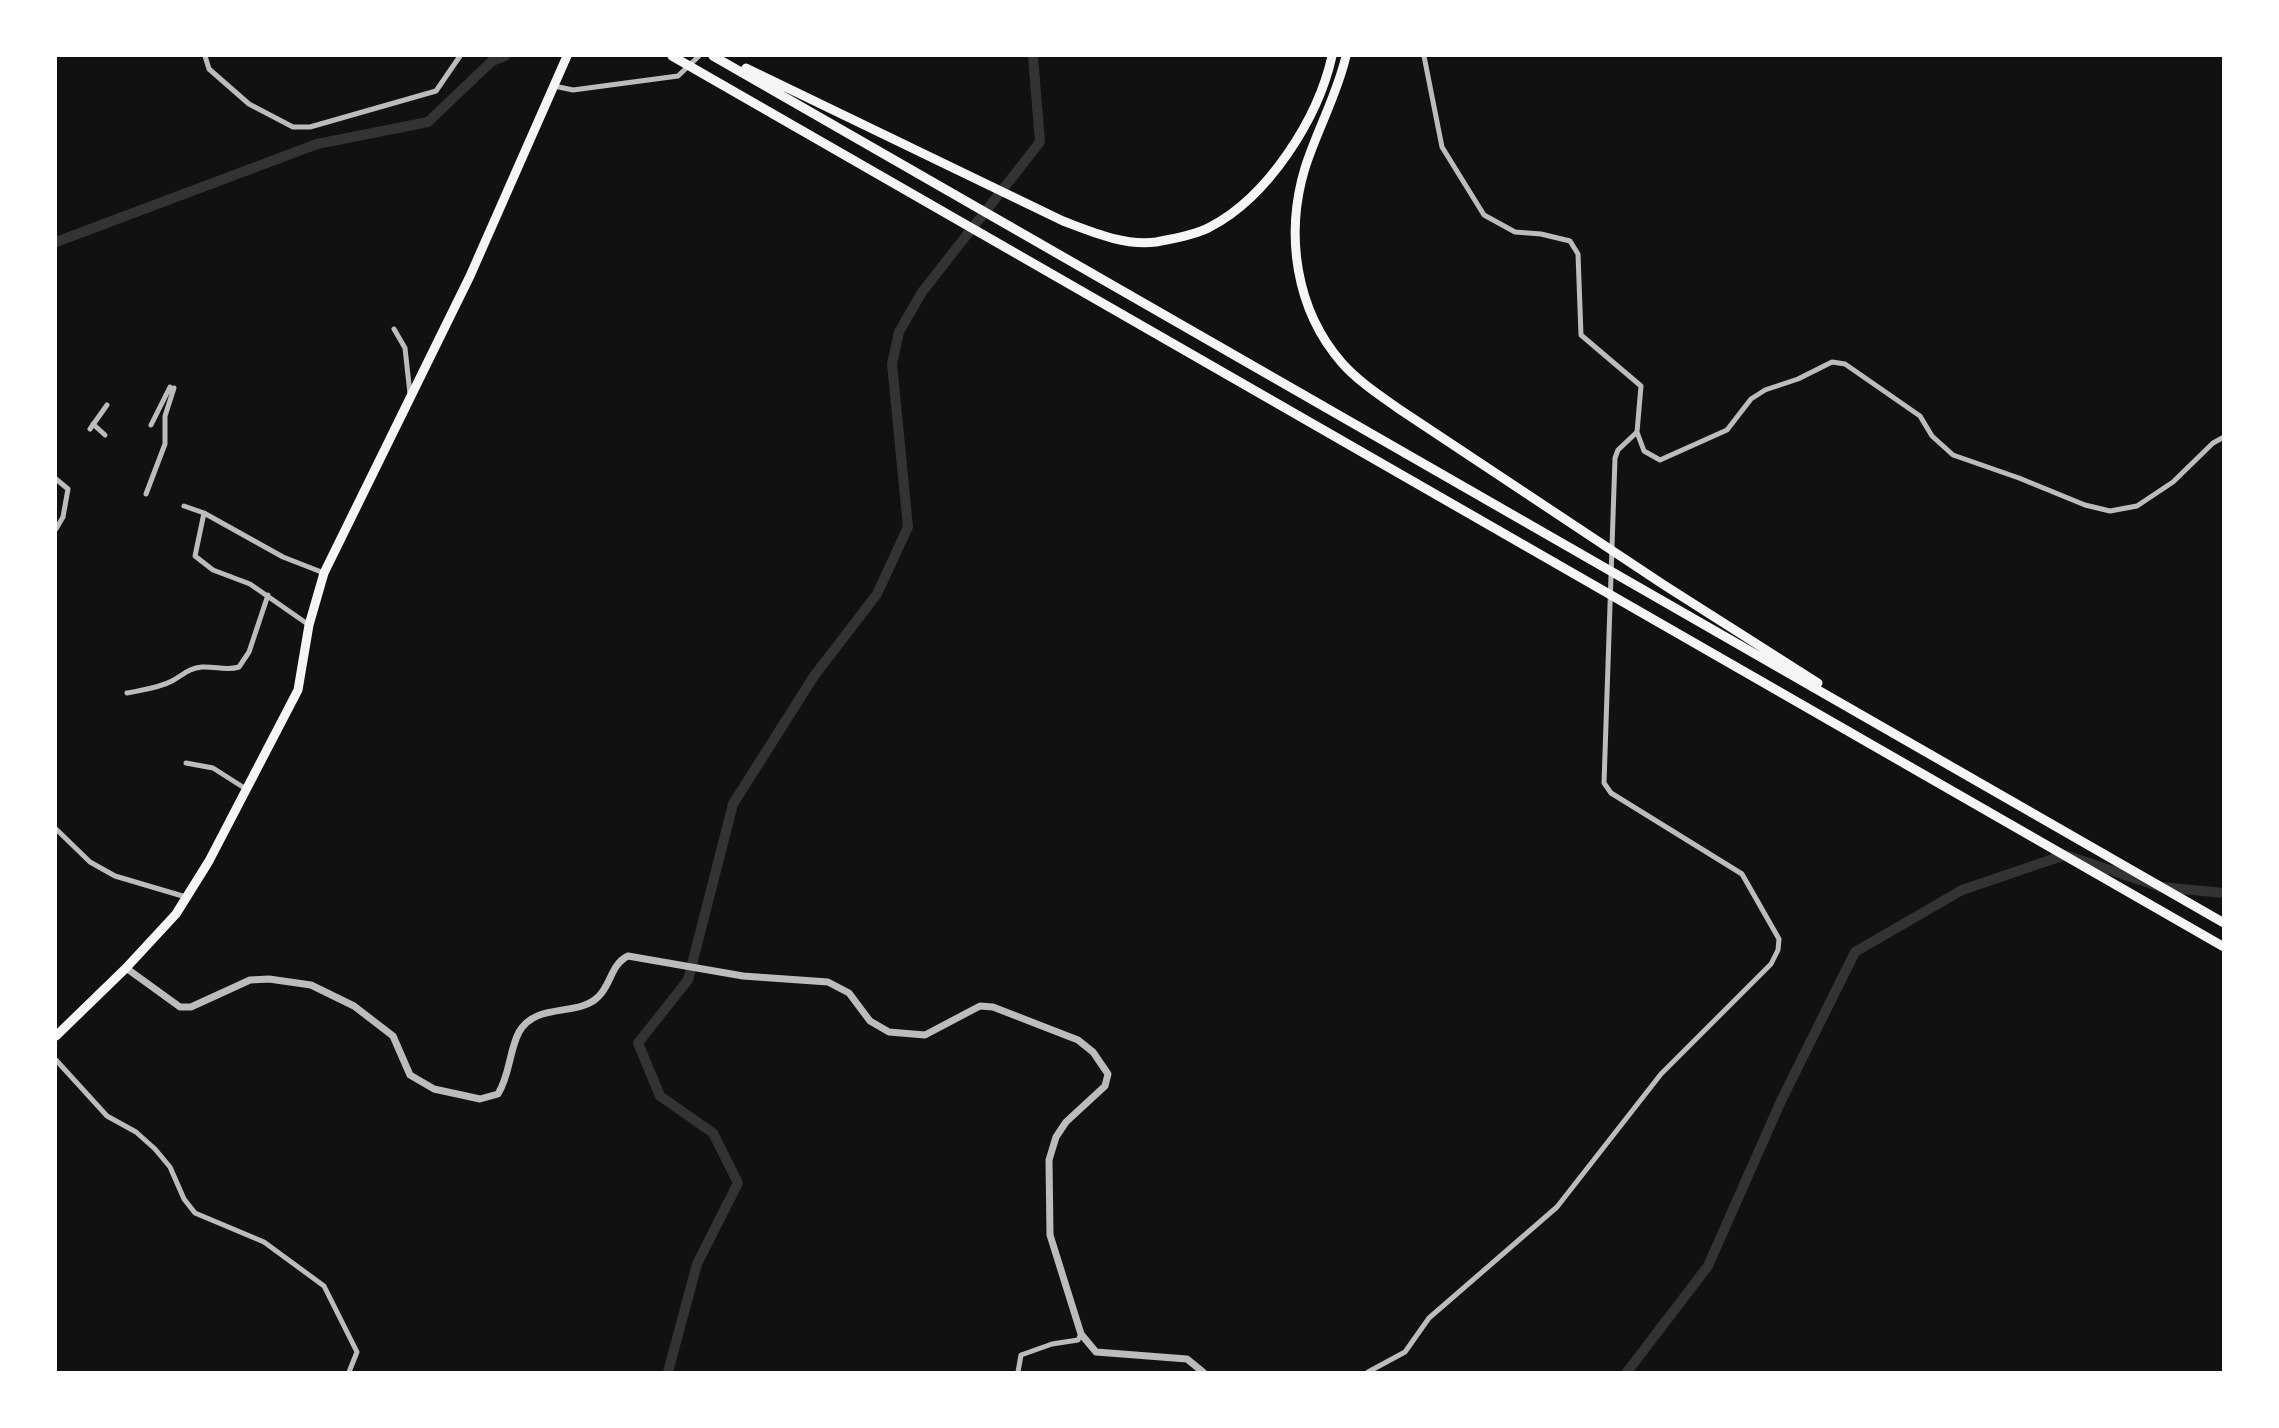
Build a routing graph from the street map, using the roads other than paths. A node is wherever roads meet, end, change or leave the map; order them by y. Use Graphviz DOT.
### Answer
graph roads {
  1 [pos="205,56"];
  2 [pos="460,56"];
  3 [pos="567,56"];
  4 [pos="672,56"];
  5 [pos="699,56"];
  6 [pos="713,56"];
  7 [pos="720,56"];
  8 [pos="1332,56"];
  9 [pos="1346,56"];
  10 [pos="1424,56"];
  11 [pos="554,86"];
  12 [pos="394,329"];
  13 [pos="410,396"];
  14 [pos="107,405"];
  15 [pos="151,425"];
  16 [pos="1637,432"];
  17 [pos="105,435"];
  18 [pos="2223,437"];
  19 [pos="56,479"];
  20 [pos="146,494"];
  21 [pos="184,506"];
  22 [pos="204,513"];
  23 [pos="56,529"];
  24 [pos="324,573"];
  25 [pos="268,595"];
  26 [pos="309,625"];
  27 [pos="127,693"];
  28 [pos="1924,751"];
  29 [pos="186,763"];
  30 [pos="246,789"];
  31 [pos="56,829"];
  32 [pos="186,897"];
  33 [pos="2223,923"];
  34 [pos="2223,947"];
  35 [pos="126,968"];
  36 [pos="56,1036"];
  37 [pos="56,1060"];
  38 [pos="1081,1334"];
  39 [pos="349,1372"];
  40 [pos="1018,1372"];
  41 [pos="1203,1372"];
  42 [pos="1368,1372"];
  1 -- 2 [label="street"];
  3 -- 11 [label="highway"];
  4 -- 34 [label="highway"];
  5 -- 11 [label="street"];
  6 -- 28 [label="highway"];
  7 -- 8 [label="highway"];
  9 -- 28 [label="highway"];
  10 -- 16 [label="street"];
  11 -- 13 [label="highway"];
  12 -- 13 [label="street"];
  13 -- 24 [label="highway"];
  14 -- 17 [label="street"];
  15 -- 20 [label="street"];
  16 -- 18 [label="street"];
  16 -- 42 [label="street"];
  19 -- 23 [label="street"];
  21 -- 22 [label="street"];
  22 -- 24 [label="street"];
  22 -- 25 [label="street"];
  24 -- 26 [label="highway"];
  25 -- 26 [label="street"];
  25 -- 27 [label="street"];
  26 -- 30 [label="highway"];
  28 -- 33 [label="highway"];
  29 -- 30 [label="street"];
  30 -- 32 [label="highway"];
  31 -- 32 [label="street"];
  32 -- 35 [label="highway"];
  35 -- 36 [label="highway"];
  35 -- 38 [label="street"];
  37 -- 39 [label="street"];
  38 -- 40 [label="street"];
  38 -- 41 [label="street"];
}
